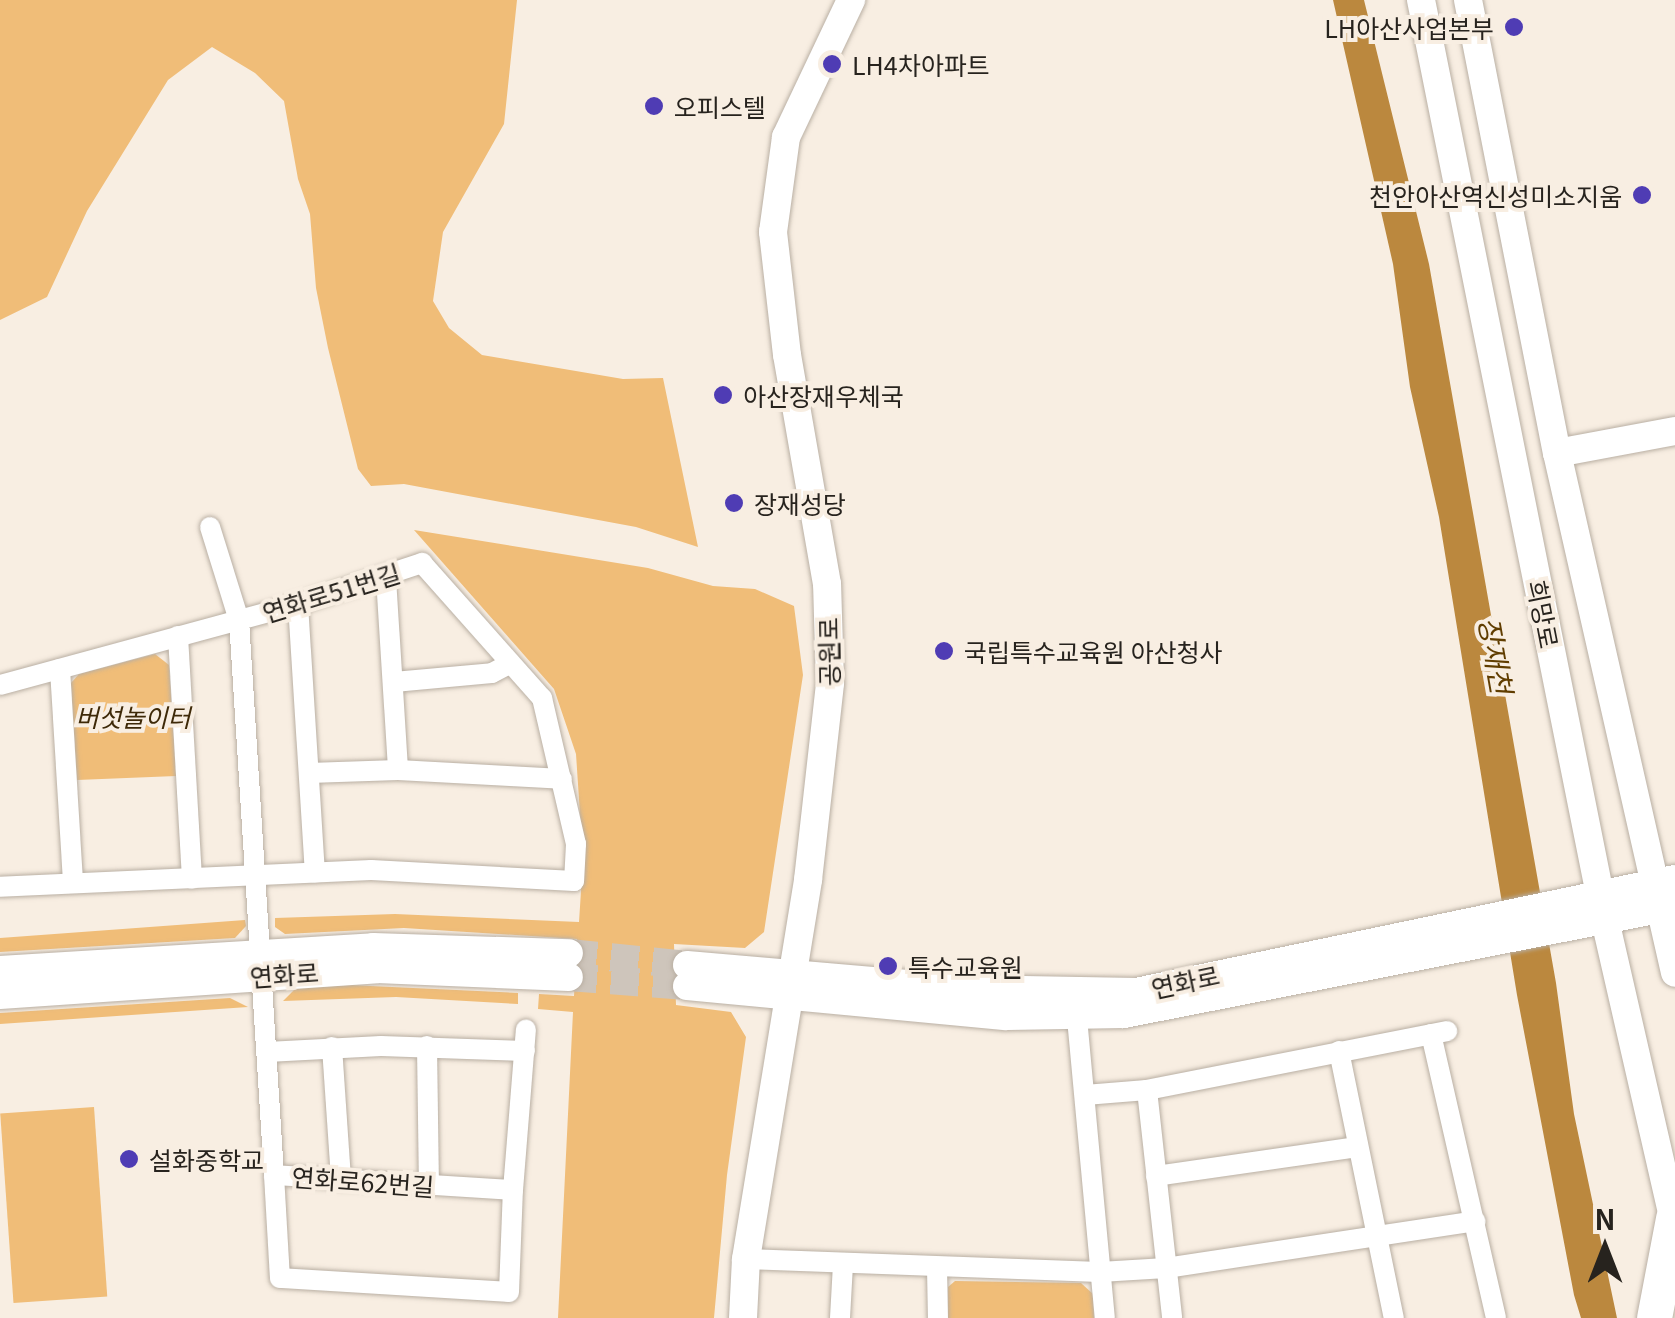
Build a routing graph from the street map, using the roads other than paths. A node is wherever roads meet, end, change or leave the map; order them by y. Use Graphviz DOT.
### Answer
graph roads {
  1 [pos="851,0"];
  2 [pos="1421,0"];
  3 [pos="1468,0"];
  4 [pos="1675,431"];
  5 [pos="1558,453"];
  6 [pos="210,527"];
  7 [pos="386,578"];
  8 [pos="298,604"];
  9 [pos="239,620"];
  10 [pos="178,636"];
  11 [pos="508,664"];
  12 [pos="60,668"];
  13 [pos="394,682"];
  14 [pos="0,685"];
  15 [pos="398,770"];
  16 [pos="309,773"];
  17 [pos="562,779"];
  18 [pos="315,872"];
  19 [pos="255,877"];
  20 [pos="192,879"];
  21 [pos="73,883"];
  22 [pos="0,886"];
  23 [pos="1666,894"];
  24 [pos="1603,906"];
  25 [pos="1460,935"];
  26 [pos="260,965"];
  27 [pos="569,965"];
  28 [pos="0,970"];
  29 [pos="1675,973"];
  30 [pos="687,975"];
  31 [pos="791,982"];
  32 [pos="0,995"];
  33 [pos="1077,1018"];
  34 [pos="427,1046"];
  35 [pos="332,1047"];
  36 [pos="1339,1051"];
  37 [pos="267,1052"];
  38 [pos="1147,1090"];
  39 [pos="1085,1096"];
  40 [pos="1358,1147"];
  41 [pos="274,1175"];
  42 [pos="1156,1176"];
  43 [pos="342,1180"];
  44 [pos="429,1185"];
  45 [pos="514,1190"];
  46 [pos="1475,1222"];
  47 [pos="1674,1222"];
  48 [pos="1378,1238"];
  49 [pos="746,1259"];
  50 [pos="842,1265"];
  51 [pos="938,1268"];
  52 [pos="1166,1268"];
  53 [pos="1100,1272"];
  54 [pos="1658,1308"];
  55 [pos="744,1318"];
  56 [pos="840,1318"];
  57 [pos="938,1318"];
  58 [pos="1105,1318"];
  59 [pos="1172,1318"];
  60 [pos="1394,1318"];
  61 [pos="1496,1318"];
  1 -- 31 [label="street, 공원로"];
  2 -- 24 [label="street, 희망로"];
  3 -- 5 [label="street, 희망로"];
  4 -- 5 [label="street"];
  5 -- 23 [label="street, 희망로"];
  6 -- 9 [label="street, 연화로"];
  7 -- 8 [label="street, 연화로51번길"];
  7 -- 11 [label="street, 연화로51번길"];
  7 -- 13 [label="street"];
  8 -- 9 [label="street, 연화로51번길"];
  8 -- 16 [label="street"];
  9 -- 10 [label="street, 연화로51번길"];
  9 -- 19 [label="street, 연화로"];
  10 -- 12 [label="street, 연화로51번길"];
  10 -- 20 [label="street"];
  11 -- 13 [label="street"];
  11 -- 17 [label="street, 연화로51번길"];
  12 -- 14 [label="street, 연화로51번길"];
  12 -- 21 [label="street"];
  13 -- 15 [label="street"];
  15 -- 16 [label="street"];
  15 -- 17 [label="street"];
  16 -- 18 [label="street"];
  17 -- 18 [label="street, 연화로51번길"];
  18 -- 19 [label="street"];
  19 -- 20 [label="street"];
  19 -- 26 [label="street, 연화로"];
  20 -- 21 [label="street"];
  21 -- 22 [label="street"];
  23 -- 24 [label="street, 연화로"];
  23 -- 29 [label="street, 희망로"];
  24 -- 25 [label="street, 연화로"];
  24 -- 47 [label="street, 희망로"];
  25 -- 31 [label="street, 연화로"];
  25 -- 33 [label="street, 연화로"];
  26 -- 27 [label="street, 연화로"];
  26 -- 28 [label="street, 연화로"];
  26 -- 32 [label="street, 연화로"];
  26 -- 37 [label="street, 연화로62번길"];
  30 -- 31 [label="street, 연화로"];
  31 -- 33 [label="street, 연화로"];
  31 -- 49 [label="street, 공원로"];
  33 -- 39 [label="street"];
  34 -- 35 [label="street"];
  34 -- 44 [label="street"];
  34 -- 45 [label="street"];
  35 -- 37 [label="street"];
  35 -- 43 [label="street"];
  36 -- 38 [label="street"];
  36 -- 40 [label="street"];
  36 -- 46 [label="street"];
  37 -- 41 [label="street, 연화로62번길"];
  38 -- 39 [label="street"];
  38 -- 42 [label="street"];
  39 -- 53 [label="street"];
  40 -- 42 [label="street"];
  40 -- 48 [label="street"];
  41 -- 43 [label="street, 연화로62번길"];
  41 -- 45 [label="street"];
  42 -- 52 [label="street"];
  43 -- 44 [label="street, 연화로62번길"];
  44 -- 45 [label="street, 연화로62번길"];
  46 -- 48 [label="street"];
  46 -- 61 [label="street"];
  47 -- 54 [label="highway"];
  48 -- 52 [label="street"];
  48 -- 60 [label="street"];
  49 -- 50 [label="street"];
  49 -- 55 [label="street, 공원로"];
  50 -- 51 [label="street"];
  50 -- 56 [label="street"];
  51 -- 53 [label="street"];
  51 -- 57 [label="street"];
  52 -- 53 [label="street"];
  52 -- 59 [label="street"];
  53 -- 58 [label="street"];
}
